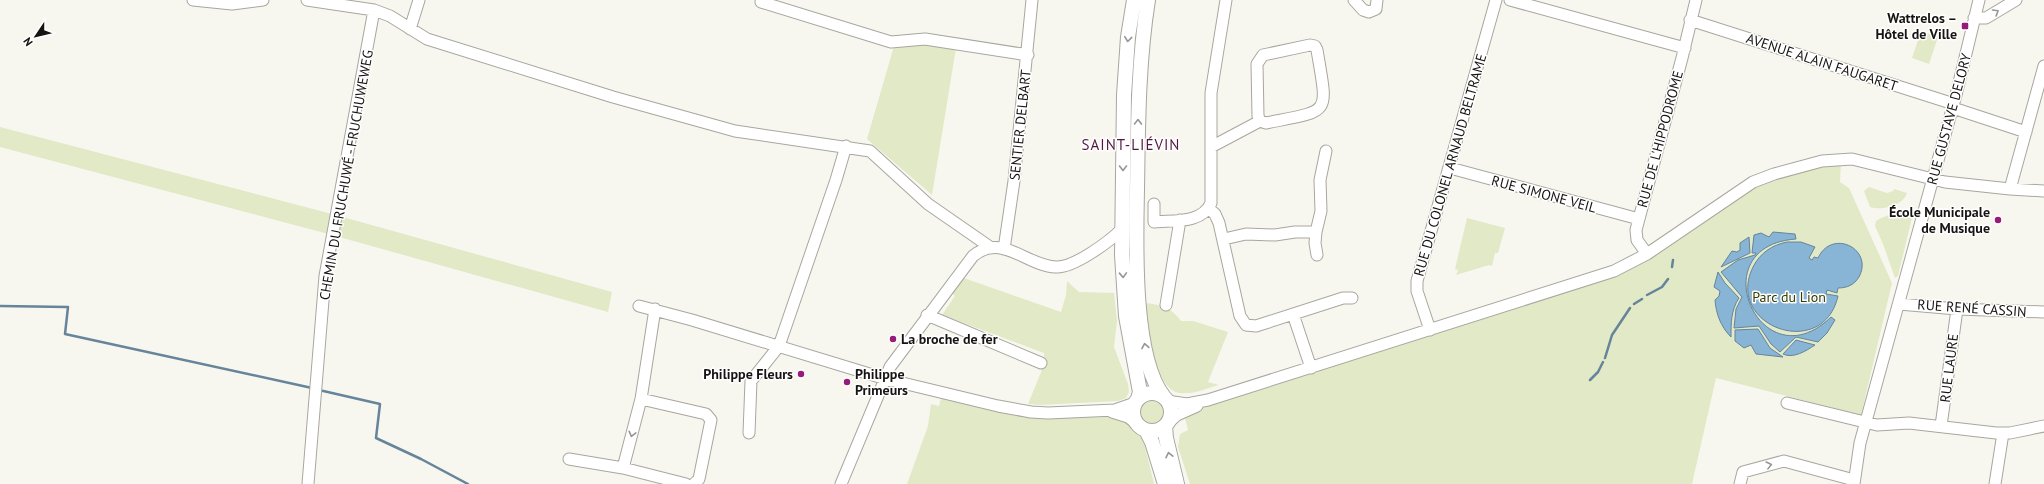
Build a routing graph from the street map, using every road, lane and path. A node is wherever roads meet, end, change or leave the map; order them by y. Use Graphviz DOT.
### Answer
graph roads {
  1 [pos="193,0"];
  2 [pos="263,0"];
  3 [pos="307,0"];
  4 [pos="419,0"];
  5 [pos="1032,0"];
  6 [pos="1134,0"];
  7 [pos="1148,0"];
  8 [pos="1226,0"];
  9 [pos="1354,0"];
  10 [pos="1377,0"];
  11 [pos="1496,0"];
  12 [pos="1510,0"];
  13 [pos="1696,0"];
  14 [pos="1979,0"];
  15 [pos="2016,0"];
  16 [pos="761,2"];
  17 [pos="374,10"];
  18 [pos="1974,18"];
  19 [pos="1690,20"];
  20 [pos="410,29"];
  21 [pos="1685,48"];
  22 [pos="1028,55"];
  23 [pos="2044,66"];
  24 [pos="2042,82"];
  25 [pos="1953,106"];
  26 [pos="1260,121"];
  27 [pos="2026,132"];
  28 [pos="846,146"];
  29 [pos="1211,147"];
  30 [pos="1326,151"];
  31 [pos="1450,168"];
  32 [pos="1933,180"];
  33 [pos="2010,190"];
  34 [pos="2044,191"];
  35 [pos="1154,204"];
  36 [pos="1208,208"];
  37 [pos="1638,219"];
  38 [pos="1180,220"];
  39 [pos="1122,229"];
  40 [pos="1316,232"];
  41 [pos="1224,239"];
  42 [pos="990,247"];
  43 [pos="1099,247"];
  44 [pos="1004,249"];
  45 [pos="1647,254"];
  46 [pos="1122,255"];
  47 [pos="1317,255"];
  48 [pos="1352,298"];
  49 [pos="1899,304"];
  50 [pos="1166,305"];
  51 [pos="639,306"];
  52 [pos="655,309"];
  53 [pos="1956,310"];
  54 [pos="2044,312"];
  55 [pos="1293,314"];
  56 [pos="927,315"];
  57 [pos="1430,330"];
  58 [pos="779,346"];
  59 [pos="1041,363"];
  60 [pos="1311,368"];
  61 [pos="886,379"];
  62 [pos="641,399"];
  63 [pos="1166,399"];
  64 [pos="1208,400"];
  65 [pos="1137,401"];
  66 [pos="1787,403"];
  67 [pos="1098,411"];
  68 [pos="1866,422"];
  69 [pos="1166,425"];
  70 [pos="1941,426"];
  71 [pos="2044,426"];
  72 [pos="1142,427"];
  73 [pos="749,433"];
  74 [pos="2003,433"];
  75 [pos="569,459"];
  76 [pos="623,468"];
  77 [pos="1854,482"];
  78 [pos="308,484"];
  79 [pos="686,484"];
  80 [pos="694,484"];
  81 [pos="841,484"];
  82 [pos="1165,484"];
  83 [pos="1177,484"];
  84 [pos="1740,484"];
  85 [pos="1995,484"];
  1 -- 2 [label="street"];
  3 -- 17 [label="street"];
  4 -- 20 [label="street"];
  5 -- 22 [label="street, SENTIER DELBART"];
  6 -- 39 [label="main road, one-way"];
  63 -- 7 [label="main road, one-way"];
  8 -- 29 [label="street"];
  9 -- 10 [label="street"];
  11 -- 31 [label="street, RUE DU COLONEL ARNAUD BELTRAME"];
  12 -- 21 [label="street"];
  13 -- 19 [label="street, RUE DE L'HIPPODROME"];
  14 -- 18 [label="street, RUE GUSTAVE DELORY"];
  18 -- 15 [label="street, one-way"];
  16 -- 22 [label="street"];
  17 -- 20 [label="street"];
  17 -- 78 [label="street, CHEMIN DU FRUCHUWÉ - FRUCHUWEWEG"];
  18 -- 25 [label="street, RUE GUSTAVE DELORY"];
  19 -- 21 [label="street, RUE DE L'HIPPODROME"];
  19 -- 25 [label="street, AVENUE ALAIN FAUGARET"];
  20 -- 28 [label="street"];
  21 -- 37 [label="street, RUE DE L'HIPPODROME"];
  22 -- 44 [label="street, SENTIER DELBART"];
  23 -- 24 [label="street"];
  24 -- 27 [label="street"];
  25 -- 27 [label="street, AVENUE ALAIN FAUGARET"];
  25 -- 32 [label="street, RUE GUSTAVE DELORY"];
  26 -- 26 [label="street"];
  26 -- 29 [label="street"];
  27 -- 33 [label="street"];
  28 -- 42 [label="street"];
  28 -- 58 [label="street"];
  29 -- 36 [label="street"];
  30 -- 40 [label="street"];
  31 -- 37 [label="street, RUE SIMONE VEIL"];
  31 -- 57 [label="street, RUE DU COLONEL ARNAUD BELTRAME"];
  32 -- 33 [label="street"];
  32 -- 45 [label="street"];
  32 -- 49 [label="street, RUE GUSTAVE DELORY"];
  33 -- 34 [label="street"];
  35 -- 38 [label="street"];
  36 -- 38 [label="street"];
  36 -- 41 [label="street"];
  37 -- 45 [label="street, RUE DE L'HIPPODROME"];
  38 -- 50 [label="street"];
  39 -- 43 [label="street"];
  39 -- 46 [label="main road"];
  40 -- 41 [label="street"];
  40 -- 47 [label="street"];
  41 -- 55 [label="street"];
  42 -- 44 [label="street"];
  42 -- 56 [label="street"];
  43 -- 44 [label="street"];
  43 -- 46 [label="street"];
  45 -- 57 [label="street"];
  46 -- 65 [label="main road, one-way"];
  48 -- 55 [label="street"];
  49 -- 53 [label="street, RUE RENÉ CASSIN"];
  49 -- 68 [label="street, RUE GUSTAVE DELORY"];
  51 -- 52 [label="street"];
  52 -- 58 [label="street"];
  52 -- 62 [label="street"];
  53 -- 54 [label="street, RUE RENÉ CASSIN"];
  53 -- 70 [label="street, RUE LAURE"];
  55 -- 60 [label="street"];
  56 -- 59 [label="street"];
  56 -- 61 [label="street"];
  57 -- 60 [label="street"];
  58 -- 61 [label="street"];
  58 -- 73 [label="street"];
  60 -- 64 [label="street"];
  61 -- 67 [label="street"];
  61 -- 81 [label="street"];
  62 -- 76 [label="street, one-way"];
  62 -- 80 [label="street"];
  63 -- 64 [label="street"];
  63 -- 65 [label="main road"];
  63 -- 69 [label="main road"];
  64 -- 69 [label="street"];
  65 -- 67 [label="street"];
  65 -- 72 [label="main road"];
  66 -- 68 [label="street"];
  67 -- 72 [label="street"];
  68 -- 70 [label="street"];
  68 -- 77 [label="street, RUE GUSTAVE DELORY"];
  69 -- 72 [label="main road"];
  83 -- 69 [label="main road, one-way"];
  70 -- 74 [label="street"];
  71 -- 74 [label="street"];
  72 -- 82 [label="main road"];
  74 -- 85 [label="street"];
  75 -- 76 [label="street"];
  76 -- 79 [label="street"];
  84 -- 77 [label="street, one-way"];
}
